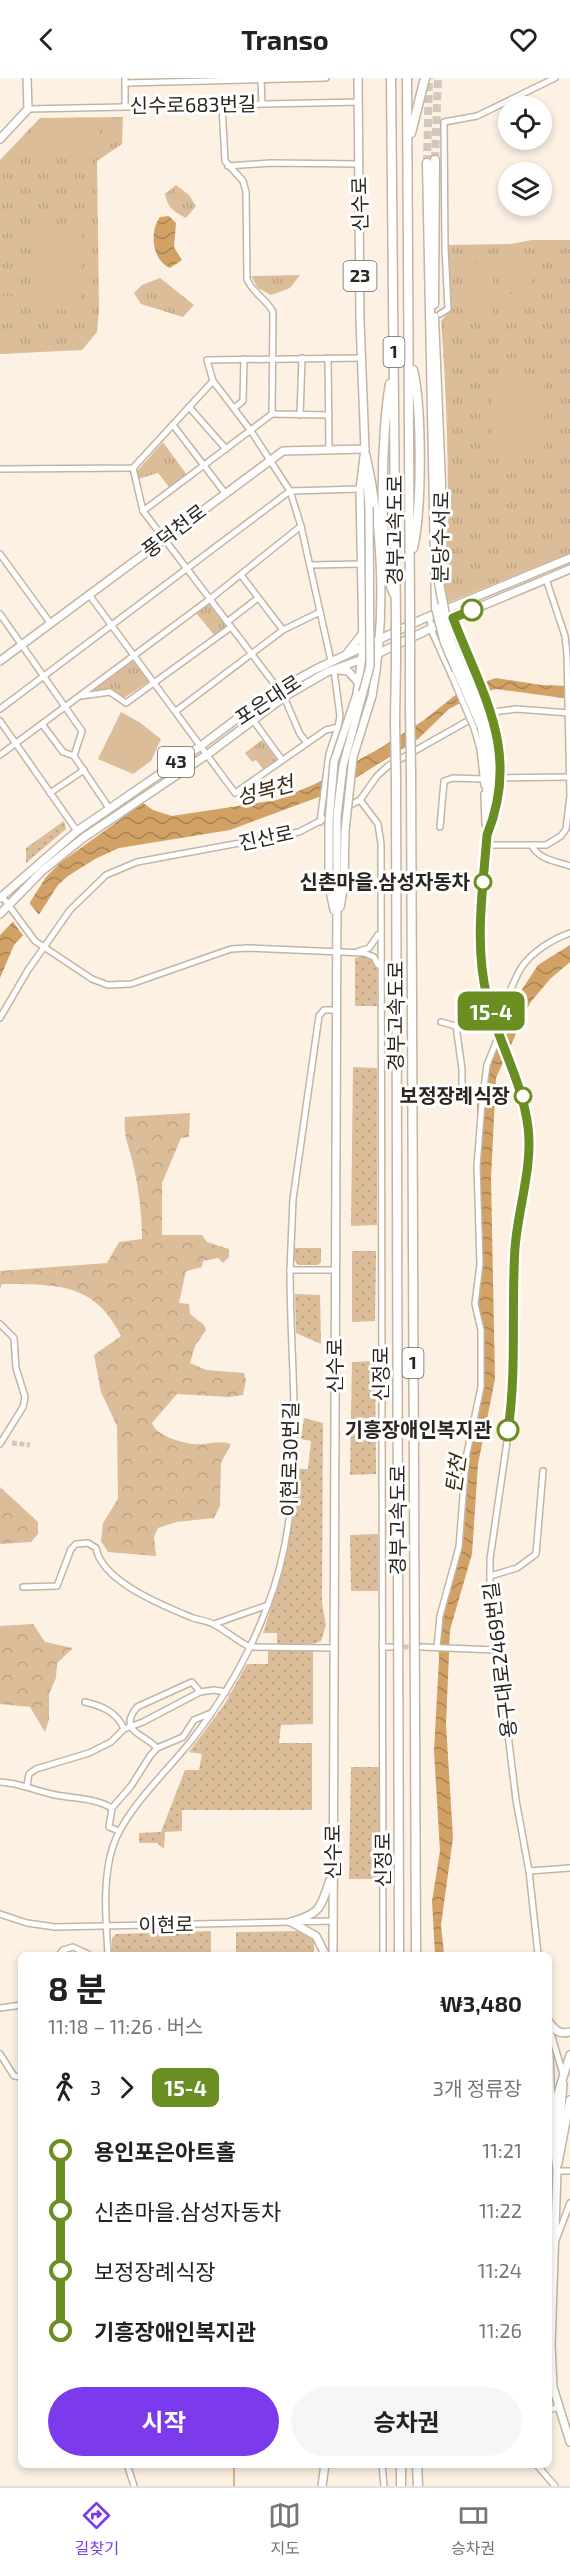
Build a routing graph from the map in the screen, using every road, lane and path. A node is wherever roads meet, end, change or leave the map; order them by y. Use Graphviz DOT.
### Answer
graph roads {
  1 [pos="27,78"];
  2 [pos="358,78"];
  3 [pos="391,78"];
  4 [pos="407,78"];
  5 [pos="425,78"];
  6 [pos="555,78"];
  7 [pos="261,79"];
  8 [pos="326,79"];
  9 [pos="185,80"];
  10 [pos="125,81"];
  11 [pos="359,102"];
  12 [pos="262,104"];
  13 [pos="125,106"];
  14 [pos="222,106"];
  15 [pos="28,109"];
  16 [pos="0,139"];
  17 [pos="408,145"];
  18 [pos="431,161"];
  19 [pos="360,164"];
  20 [pos="228,166"];
  21 [pos="440,314"];
  22 [pos="302,358"];
  23 [pos="328,358"];
  24 [pos="362,358"];
  25 [pos="244,359"];
  26 [pos="272,359"];
  27 [pos="213,381"];
  28 [pos="189,407"];
  29 [pos="234,408"];
  30 [pos="272,414"];
  31 [pos="300,415"];
  32 [pos="328,415"];
  33 [pos="173,425"];
  34 [pos="251,430"];
  35 [pos="226,449"];
  36 [pos="329,449"];
  37 [pos="365,449"];
  38 [pos="271,460"];
  39 [pos="204,466"];
  40 [pos="133,468"];
  41 [pos="0,469"];
  42 [pos="360,489"];
  43 [pos="290,491"];
  44 [pos="225,493"];
  45 [pos="143,511"];
  46 [pos="301,526"];
  47 [pos="164,539"];
  48 [pos="0,554"];
  49 [pos="570,558"];
  50 [pos="362,564"];
  51 [pos="310,565"];
  52 [pos="187,569"];
  53 [pos="570,569"];
  54 [pos="241,575"];
  55 [pos="546,579"];
  56 [pos="90,596"];
  57 [pos="258,598"];
  58 [pos="210,599"];
  59 [pos="449,608"];
  60 [pos="320,612"];
  61 [pos="0,614"];
  62 [pos="429,616"];
  63 [pos="453,618"];
  64 [pos="51,624"];
  65 [pos="229,624"];
  66 [pos="113,626"];
  67 [pos="432,628"];
  68 [pos="283,630"];
  69 [pos="380,630"];
  70 [pos="363,631"];
  71 [pos="379,640"];
  72 [pos="23,645"];
  73 [pos="363,648"];
  74 [pos="464,649"];
  75 [pos="251,653"];
  76 [pos="379,653"];
  77 [pos="346,655"];
  78 [pos="568,655"];
  79 [pos="135,656"];
  80 [pos="363,659"];
  81 [pos="444,659"];
  82 [pos="0,661"];
  83 [pos="331,662"];
  84 [pos="352,663"];
  85 [pos="334,669"];
  86 [pos="45,677"];
  87 [pos="155,682"];
  88 [pos="359,683"];
  89 [pos="281,694"];
  90 [pos="79,696"];
  91 [pos="65,706"];
  92 [pos="0,709"];
  93 [pos="176,711"];
  94 [pos="568,713"];
  95 [pos="253,720"];
  96 [pos="0,721"];
  97 [pos="42,724"];
  98 [pos="484,726"];
  99 [pos="338,727"];
  100 [pos="307,743"];
  101 [pos="15,744"];
  102 [pos="202,746"];
  103 [pos="208,754"];
  104 [pos="0,755"];
  105 [pos="74,756"];
  106 [pos="282,760"];
  107 [pos="84,770"];
  108 [pos="569,777"];
  109 [pos="483,778"];
  110 [pos="500,778"];
  111 [pos="50,793"];
  112 [pos="360,800"];
  113 [pos="109,808"];
  114 [pos="320,822"];
  115 [pos="440,826"];
  116 [pos="77,831"];
  117 [pos="487,835"];
  118 [pos="486,845"];
  119 [pos="531,846"];
  120 [pos="570,866"];
  121 [pos="337,886"];
  122 [pos="1,896"];
  123 [pos="9,906"];
  124 [pos="0,914"];
  125 [pos="570,933"];
  126 [pos="379,934"];
  127 [pos="45,948"];
  128 [pos="336,951"];
  129 [pos="356,952"];
  130 [pos="379,967"];
  131 [pos="500,1009"];
  132 [pos="336,1010"];
  133 [pos="0,1018"];
  134 [pos="493,1019"];
  135 [pos="441,1022"];
  136 [pos="435,1092"];
  137 [pos="290,1270"];
  138 [pos="335,1270"];
  139 [pos="0,1324"];
  140 [pos="0,1444"];
  141 [pos="543,1471"];
  142 [pos="490,1576"];
  143 [pos="23,1587"];
  144 [pos="268,1605"];
  145 [pos="214,1624"];
  146 [pos="250,1647"];
  147 [pos="382,1647"];
  148 [pos="391,1647"];
  149 [pos="422,1647"];
  150 [pos="439,1647"];
  151 [pos="334,1648"];
  152 [pos="496,1650"];
  153 [pos="200,1692"];
  154 [pos="226,1692"];
  155 [pos="85,1702"];
  156 [pos="212,1713"];
  157 [pos="131,1727"];
  158 [pos="124,1729"];
  159 [pos="158,1748"];
  160 [pos="0,1782"];
  161 [pos="27,1785"];
  162 [pos="112,1808"];
  163 [pos="119,1831"];
  164 [pos="570,1868"];
  165 [pos="529,1871"];
  166 [pos="332,1875"];
  167 [pos="0,1914"];
  168 [pos="291,1922"];
  169 [pos="333,1922"];
  170 [pos="107,1926"];
  171 [pos="62,1952"];
  172 [pos="84,1952"];
  173 [pos="108,1952"];
  174 [pos="324,1952"];
  175 [pos="333,1952"];
  176 [pos="383,1952"];
  177 [pos="399,1952"];
  178 [pos="416,1952"];
  179 [pos="538,1952"];
  180 [pos="18,2005"];
  181 [pos="0,2008"];
  182 [pos="552,2026"];
  183 [pos="570,2032"];
  184 [pos="552,2037"];
  185 [pos="0,2054"];
  186 [pos="570,2055"];
  187 [pos="563,2074"];
  188 [pos="18,2077"];
  189 [pos="570,2100"];
  190 [pos="552,2113"];
  191 [pos="553,2133"];
  192 [pos="563,2140"];
  193 [pos="557,2171"];
  194 [pos="570,2171"];
  195 [pos="570,2203"];
  196 [pos="554,2244"];
  197 [pos="559,2407"];
  198 [pos="552,2409"];
  199 [pos="570,2442"];
  200 [pos="128,2468"];
  201 [pos="319,2468"];
  202 [pos="324,2468"];
  203 [pos="382,2468"];
  204 [pos="401,2468"];
  205 [pos="417,2468"];
  206 [pos="539,2468"];
  207 [pos="323,2477"];
  208 [pos="134,2486"];
  209 [pos="322,2486"];
  210 [pos="384,2486"];
  211 [pos="401,2486"];
  212 [pos="418,2486"];
  213 [pos="555,2486"];
  1 -- 15 [label="main road"];
  2 -- 11 [label="main road, 23"];
  3 -- 177 [label="highway, 경부고속도로 / 1, bridge"];
  4 -- 17 [label="highway, 경부고속도로 / 1"];
  5 -- 17 [label="highway"];
  6 -- 21 [label="street"];
  7 -- 8 [label="street"];
  7 -- 9 [label="street"];
  7 -- 12 [label="street"];
  9 -- 10 [label="street"];
  10 -- 13 [label="street"];
  11 -- 12 [label="street, 신수로683번길"];
  11 -- 19 [label="main road, 신수로 / 23"];
  12 -- 14 [label="street, 신수로683번길"];
  13 -- 14 [label="street, 신수로683번길"];
  13 -- 15 [label="street, 신수로683번길"];
  14 -- 20 [label="street"];
  15 -- 16 [label="main road"];
  17 -- 178 [label="highway, 경부고속도로 / 1, bridge"];
  18 -- 98 [label="highway, 분당수서로, bridge"];
  19 -- 20 [label="street"];
  19 -- 24 [label="main road, 신수로 / 23"];
  20 -- 26 [label="street"];
  22 -- 23 [label="street"];
  22 -- 26 [label="street"];
  22 -- 31 [label="street"];
  23 -- 24 [label="street"];
  23 -- 32 [label="street"];
  24 -- 37 [label="main road, 신수로 / 23"];
  25 -- 26 [label="street"];
  25 -- 27 [label="street"];
  25 -- 29 [label="street"];
  26 -- 30 [label="street"];
  27 -- 28 [label="street"];
  27 -- 29 [label="street"];
  28 -- 33 [label="street"];
  28 -- 35 [label="street"];
  29 -- 34 [label="street"];
  30 -- 31 [label="street"];
  30 -- 34 [label="street"];
  31 -- 32 [label="street"];
  32 -- 36 [label="street"];
  33 -- 39 [label="street"];
  33 -- 40 [label="street"];
  34 -- 35 [label="street"];
  34 -- 38 [label="street"];
  35 -- 39 [label="street"];
  36 -- 37 [label="main road, 풍덕천로"];
  36 -- 38 [label="main road, 풍덕천로"];
  37 -- 42 [label="main road, 신수로"];
  37 -- 69 [label="main road, 신수로"];
  37 -- 121 [label="main road, 23, bridge"];
  38 -- 43 [label="street"];
  38 -- 44 [label="main road, 풍덕천로"];
  39 -- 44 [label="street"];
  39 -- 45 [label="street"];
  40 -- 41 [label="street"];
  40 -- 45 [label="street"];
  42 -- 43 [label="street"];
  42 -- 50 [label="main road, 신수로"];
  43 -- 46 [label="street"];
  43 -- 52 [label="street"];
  44 -- 47 [label="main road, 풍덕천로"];
  45 -- 47 [label="street"];
  46 -- 51 [label="street"];
  46 -- 54 [label="street"];
  47 -- 52 [label="street"];
  47 -- 56 [label="main road, 풍덕천로"];
  48 -- 64 [label="street"];
  49 -- 59 [label="main road, 포은대로"];
  50 -- 51 [label="street"];
  50 -- 70 [label="main road, 신수로"];
  51 -- 60 [label="street"];
  52 -- 58 [label="street"];
  52 -- 66 [label="street"];
  53 -- 55 [label="main road, 포은대로"];
  54 -- 57 [label="street"];
  54 -- 58 [label="street"];
  55 -- 63 [label="main road, 포은대로"];
  55 -- 78 [label="street"];
  56 -- 64 [label="main road, 풍덕천로"];
  56 -- 66 [label="street"];
  57 -- 65 [label="street"];
  57 -- 68 [label="street"];
  58 -- 65 [label="street"];
  58 -- 79 [label="street"];
  59 -- 62 [label="main road, 포은대로"];
  59 -- 63 [label="street"];
  60 -- 68 [label="street"];
  60 -- 83 [label="street"];
  61 -- 72 [label="street"];
  62 -- 67 [label="street"];
  62 -- 71 [label="main road, 포은대로"];
  63 -- 67 [label="main road, 포은대로"];
  63 -- 74 [label="street"];
  64 -- 72 [label="main road, 풍덕천로"];
  65 -- 75 [label="street"];
  65 -- 87 [label="street"];
  66 -- 79 [label="street"];
  66 -- 86 [label="street"];
  67 -- 76 [label="main road, 포은대로"];
  67 -- 81 [label="street"];
  68 -- 75 [label="street"];
  69 -- 70 [label="main road"];
  69 -- 71 [label="main road, 신수로"];
  70 -- 73 [label="main road, 신수로"];
  70 -- 77 [label="main road"];
  71 -- 73 [label="main road, 포은대로"];
  71 -- 76 [label="main road, 신수로"];
  72 -- 82 [label="main road, 풍덕천로"];
  72 -- 86 [label="street"];
  73 -- 77 [label="main road, 포은대로 / 43"];
  73 -- 80 [label="main road, 신수로"];
  74 -- 81 [label="street"];
  74 -- 98 [label="street, bridge"];
  75 -- 89 [label="street"];
  75 -- 93 [label="street"];
  76 -- 80 [label="main road, 포은대로"];
  76 -- 121 [label="main road, 신수로, bridge"];
  77 -- 83 [label="main road, 포은대로 / 43"];
  77 -- 84 [label="main road"];
  78 -- 94 [label="street"];
  79 -- 87 [label="street"];
  79 -- 90 [label="street"];
  80 -- 84 [label="main road, 포은대로 / 43"];
  80 -- 88 [label="main road, 신수로"];
  81 -- 98 [label="street, bridge"];
  83 -- 89 [label="main road, 포은대로 / 43"];
  84 -- 85 [label="main road, 포은대로 / 43"];
  85 -- 88 [label="main road"];
  85 -- 89 [label="main road, 포은대로 / 43"];
  85 -- 99 [label="street"];
  86 -- 91 [label="street"];
  86 -- 92 [label="street"];
  87 -- 90 [label="street"];
  87 -- 93 [label="street"];
  88 -- 121 [label="main road, 신수로, bridge"];
  89 -- 95 [label="main road, 포은대로 / 43"];
  89 -- 100 [label="street, 포은대로"];
  89 -- 102 [label="main road, 포은대로 / 43"];
  90 -- 91 [label="street"];
  91 -- 97 [label="street"];
  91 -- 105 [label="street"];
  93 -- 102 [label="street"];
  94 -- 108 [label="street"];
  94 -- 112 [label="street, 진산로"];
  95 -- 103 [label="main road, 포은대로 / 43"];
  95 -- 106 [label="street, 포은대로"];
  96 -- 101 [label="street"];
  97 -- 101 [label="street"];
  97 -- 105 [label="street"];
  98 -- 109 [label="street"];
  98 -- 110 [label="street"];
  98 -- 117 [label="highway, 분당수서로"];
  99 -- 100 [label="street"];
  99 -- 114 [label="street"];
  100 -- 106 [label="street"];
  101 -- 104 [label="street"];
  101 -- 111 [label="street"];
  102 -- 103 [label="street"];
  102 -- 113 [label="main road, 포은대로 / 43"];
  103 -- 106 [label="street"];
  103 -- 123 [label="main road, 포은대로 / 43"];
  105 -- 107 [label="street"];
  107 -- 111 [label="street"];
  107 -- 113 [label="street"];
  108 -- 110 [label="street"];
  108 -- 119 [label="street"];
  109 -- 115 [label="street"];
  109 -- 117 [label="street"];
  110 -- 117 [label="street"];
  111 -- 116 [label="street"];
  112 -- 114 [label="street, 진산로"];
  112 -- 126 [label="street, 신정로"];
  113 -- 116 [label="main road, 포은대로 / 43"];
  114 -- 127 [label="street, 진산로"];
  116 -- 122 [label="main road, 포은대로 / 43"];
  117 -- 118 [label="street"];
  118 -- 119 [label="street"];
  118 -- 134 [label="street"];
  119 -- 120 [label="street"];
  121 -- 128 [label="main road, 신수로"];
  122 -- 123 [label="street"];
  123 -- 124 [label="main road, 포은대로 / 43"];
  123 -- 127 [label="street"];
  125 -- 131 [label="street"];
  126 -- 129 [label="street"];
  126 -- 130 [label="street, 신정로"];
  127 -- 128 [label="street"];
  127 -- 133 [label="street, 진산로"];
  128 -- 129 [label="street"];
  128 -- 132 [label="main road, 신수로"];
  129 -- 130 [label="street"];
  130 -- 147 [label="street, 신정로"];
  131 -- 134 [label="street"];
  131 -- 150 [label="street"];
  132 -- 137 [label="street, 이현로30번길"];
  132 -- 138 [label="main road, 신수로"];
  134 -- 142 [label="street, 용구대로2469번길, bridge"];
  135 -- 136 [label="street"];
  137 -- 138 [label="street"];
  137 -- 144 [label="street, 이현로30번길"];
  138 -- 151 [label="main road, 신수로"];
  139 -- 140 [label="street"];
  141 -- 142 [label="street"];
  142 -- 152 [label="street, 용구대로2469번길"];
  143 -- 145 [label="street"];
  144 -- 145 [label="street"];
  144 -- 146 [label="street, 이현로30번길"];
  145 -- 146 [label="street"];
  146 -- 151 [label="street"];
  146 -- 154 [label="street, 이현로30번길"];
  147 -- 148 [label="street"];
  147 -- 176 [label="street, 신정로"];
  149 -- 150 [label="street"];
  150 -- 152 [label="street"];
  151 -- 166 [label="main road, 신수로"];
  152 -- 165 [label="street, 용구대로2469번길"];
  153 -- 154 [label="street"];
  153 -- 157 [label="street"];
  153 -- 157 [label="street"];
  154 -- 156 [label="street, 이현로30번길"];
  155 -- 158 [label="street"];
  156 -- 159 [label="street"];
  156 -- 163 [label="street, 이현로30번길"];
  157 -- 158 [label="street"];
  157 -- 159 [label="street"];
  158 -- 161 [label="street"];
  159 -- 162 [label="street"];
  160 -- 161 [label="street"];
  161 -- 162 [label="street"];
  162 -- 163 [label="street"];
  163 -- 170 [label="street, 이현로30번길"];
  164 -- 165 [label="street"];
  165 -- 179 [label="street, 용구대로2469번길"];
  166 -- 168 [label="main road"];
  166 -- 169 [label="main road, 신수로"];
  167 -- 170 [label="street, 이현로"];
  168 -- 169 [label="street, 이현로"];
  168 -- 170 [label="street, 이현로"];
  168 -- 174 [label="main road"];
  169 -- 175 [label="main road, 신수로"];
  170 -- 173 [label="street, 이현로30번길"];
  171 -- 172 [label="street"];
  180 -- 181 [label="street"];
  182 -- 183 [label="main road"];
  184 -- 187 [label="street"];
  185 -- 188 [label="street"];
  186 -- 187 [label="main road"];
  187 -- 191 [label="main road"];
  187 -- 192 [label="main road"];
  187 -- 193 [label="main road"];
  189 -- 192 [label="main road"];
  190 -- 191 [label="main road"];
  191 -- 193 [label="main road"];
  192 -- 193 [label="main road"];
  193 -- 194 [label="street"];
  193 -- 196 [label="main road"];
  195 -- 196 [label="street"];
  196 -- 197 [label="main road"];
  197 -- 198 [label="street"];
  197 -- 199 [label="main road"];
  200 -- 208 [label="street"];
  201 -- 207 [label="main road"];
  202 -- 207 [label="main road"];
  203 -- 210 [label="street"];
  204 -- 211 [label="highway"];
  205 -- 212 [label="highway"];
  206 -- 213 [label="street"];
  207 -- 209 [label="main road"];
}
